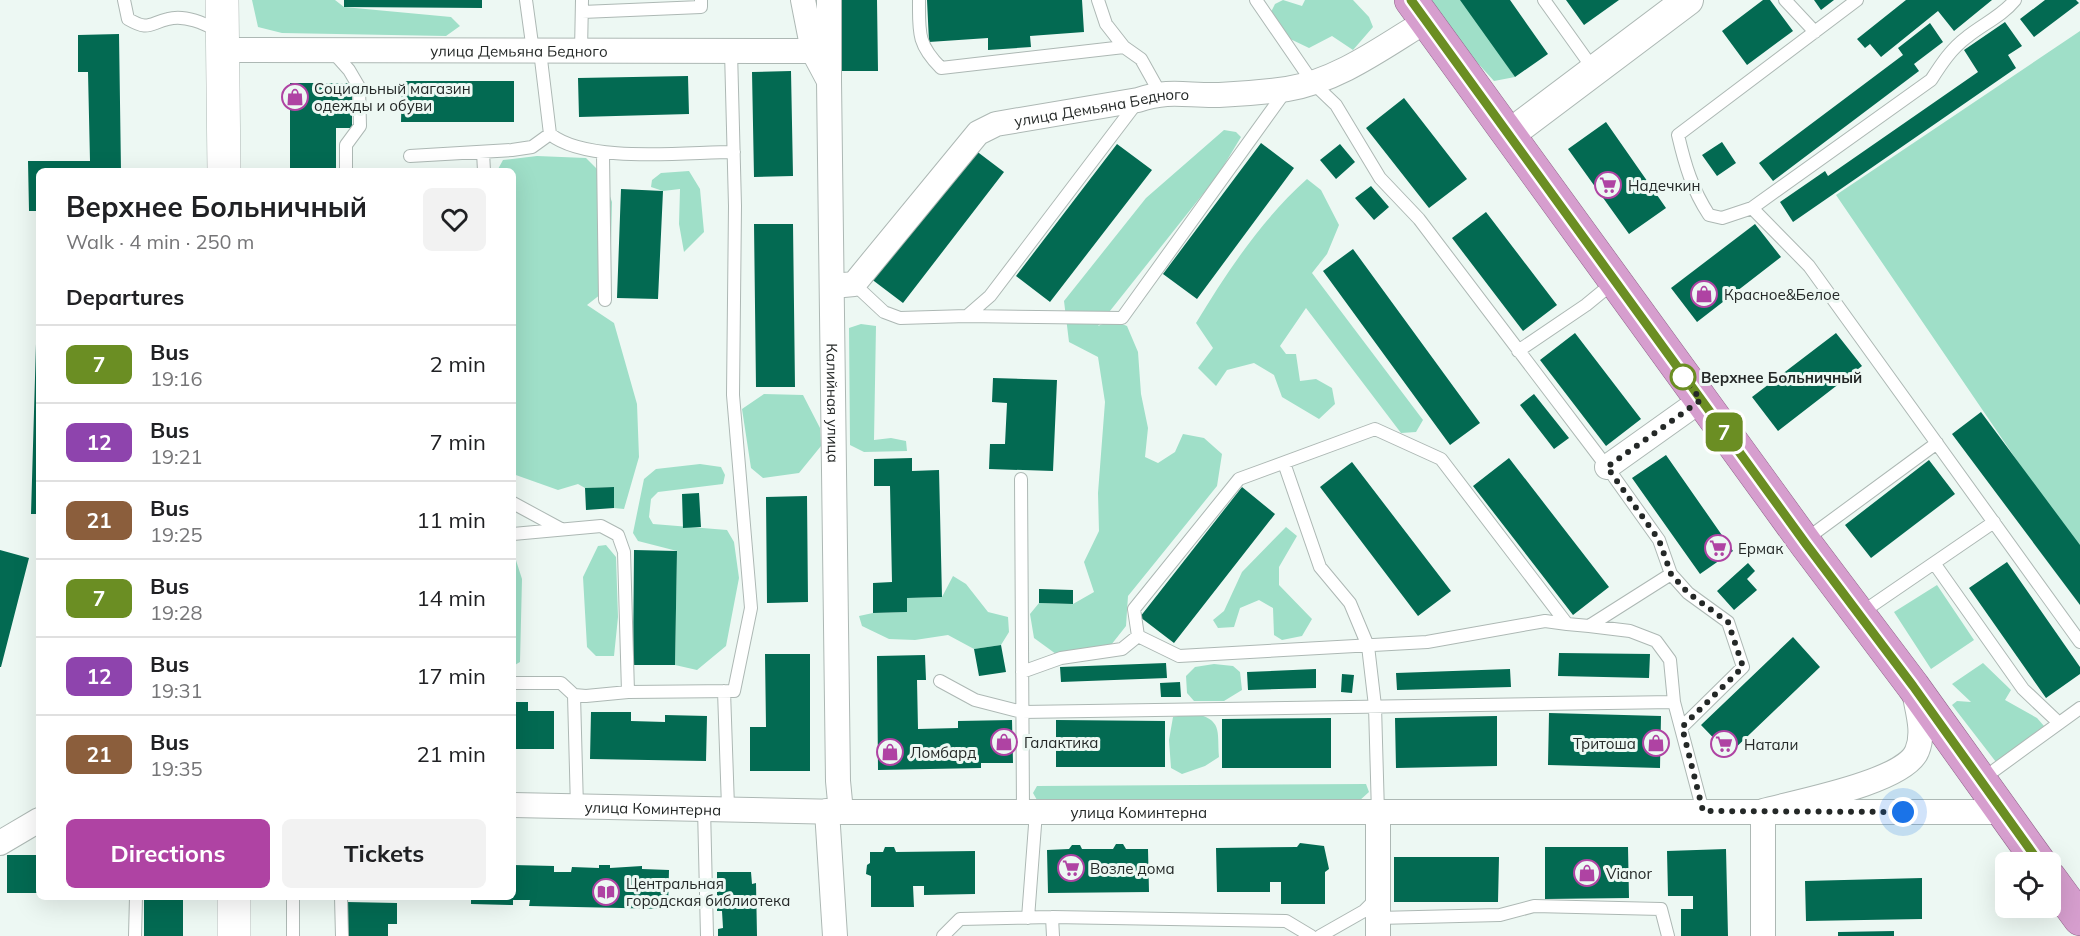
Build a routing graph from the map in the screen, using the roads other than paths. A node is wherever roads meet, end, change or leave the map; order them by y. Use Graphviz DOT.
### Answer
graph roads {
  1 [pos="124,0"];
  2 [pos="222,0"];
  3 [pos="526,0"];
  4 [pos="701,0"];
  5 [pos="803,0"];
  6 [pos="830,0"];
  7 [pos="919,0"];
  8 [pos="1098,0"];
  9 [pos="1256,0"];
  10 [pos="1544,0"];
  11 [pos="1688,0"];
  12 [pos="1785,0"];
  13 [pos="1857,0"];
  14 [pos="2015,0"];
  15 [pos="582,6"];
  16 [pos="1418,10"];
  17 [pos="1815,32"];
  18 [pos="223,41"];
  19 [pos="1124,47"];
  20 [pos="332,50"];
  21 [pos="536,51"];
  22 [pos="581,51"];
  23 [pos="731,51"];
  24 [pos="813,51"];
  25 [pos="1594,70"];
  26 [pos="830,81"];
  27 [pos="1313,83"];
  28 [pos="1287,89"];
  29 [pos="1149,96"];
  30 [pos="550,134"];
  31 [pos="1510,134"];
  32 [pos="483,152"];
  33 [pos="734,152"];
  34 [pos="603,154"];
  35 [pos="410,156"];
  36 [pos="224,168"];
  37 [pos="346,168"];
  38 [pos="484,168"];
  39 [pos="1752,208"];
  40 [pos="1615,282"];
  41 [pos="843,285"];
  42 [pos="605,300"];
  43 [pos="968,316"];
  44 [pos="1518,351"];
  45 [pos="1701,400"];
  46 [pos="1937,443"];
  47 [pos="1284,463"];
  48 [pos="1607,467"];
  49 [pos="1021,479"];
  50 [pos="516,505"];
  51 [pos="1994,522"];
  52 [pos="562,529"];
  53 [pos="516,534"];
  54 [pos="1803,541"];
  55 [pos="1934,563"];
  56 [pos="1671,574"];
  57 [pos="1859,614"];
  58 [pos="1567,624"];
  59 [pos="1589,626"];
  60 [pos="1138,636"];
  61 [pos="2080,642"];
  62 [pos="1368,646"];
  63 [pos="1022,672"];
  64 [pos="940,681"];
  65 [pos="516,683"];
  66 [pos="1913,686"];
  67 [pos="724,691"];
  68 [pos="628,692"];
  69 [pos="574,695"];
  70 [pos="1674,702"];
  71 [pos="1375,706"];
  72 [pos="2080,708"];
  73 [pos="1022,712"];
  74 [pos="2059,723"];
  75 [pos="1682,727"];
  76 [pos="1980,781"];
  77 [pos="516,805"];
  78 [pos="728,807"];
  79 [pos="577,808"];
  80 [pos="704,808"];
  81 [pos="1703,811"];
  82 [pos="1763,811"];
  83 [pos="834,812"];
  84 [pos="1029,812"];
  85 [pos="2002,812"];
  86 [pos="1378,813"];
  87 [pos="36,822"];
  88 [pos="0,843"];
  89 [pos="2032,852"];
  90 [pos="2061,893"];
  91 [pos="136,900"];
  92 [pos="234,900"];
  93 [pos="292,900"];
  94 [pos="341,900"];
  95 [pos="1052,917"];
  96 [pos="1378,917"];
  97 [pos="1028,918"];
  98 [pos="2080,919"];
  99 [pos="135,936"];
  100 [pos="234,936"];
  101 [pos="293,936"];
  102 [pos="342,936"];
  103 [pos="707,936"];
  104 [pos="835,936"];
  105 [pos="943,936"];
  106 [pos="1053,936"];
  107 [pos="1311,936"];
  108 [pos="1320,936"];
  109 [pos="1668,936"];
  110 [pos="1763,936"];
  1 -- 18 [label="lane"];
  2 -- 18 [label="main road"];
  3 -- 21 [label="lane"];
  4 -- 15 [label="lane"];
  5 -- 24 [label="street, Калийная улица"];
  6 -- 26 [label="street"];
  7 -- 19 [label="lane"];
  8 -- 19 [label="lane"];
  9 -- 27 [label="lane"];
  10 -- 25 [label="lane"];
  11 -- 25 [label="street"];
  12 -- 17 [label="lane"];
  13 -- 17 [label="lane"];
  14 -- 39 [label="lane"];
  15 -- 22 [label="lane"];
  16 -- 27 [label="street, улица Демьяна Бедного"];
  16 -- 31 [label="highway"];
  17 -- 39 [label="lane"];
  18 -- 20 [label="street, улица Демьяна Бедного"];
  18 -- 36 [label="main road"];
  19 -- 29 [label="lane"];
  20 -- 21 [label="street, улица Демьяна Бедного"];
  20 -- 37 [label="lane"];
  21 -- 22 [label="street, улица Демьяна Бедного"];
  21 -- 30 [label="lane"];
  22 -- 23 [label="street, улица Демьяна Бедного"];
  23 -- 24 [label="street, улица Демьяна Бедного"];
  23 -- 33 [label="lane"];
  24 -- 26 [label="street, Калийная улица"];
  25 -- 31 [label="street"];
  26 -- 41 [label="street, Калийная улица"];
  27 -- 28 [label="street, улица Демьяна Бедного"];
  27 -- 44 [label="lane"];
  28 -- 29 [label="street, улица Демьяна Бедного"];
  28 -- 43 [label="lane"];
  29 -- 41 [label="street, улица Демьяна Бедного"];
  29 -- 43 [label="lane"];
  30 -- 32 [label="lane"];
  30 -- 34 [label="lane"];
  31 -- 40 [label="highway"];
  32 -- 35 [label="lane"];
  32 -- 38 [label="lane"];
  33 -- 34 [label="lane"];
  33 -- 67 [label="lane"];
  34 -- 42 [label="lane"];
  39 -- 46 [label="lane"];
  40 -- 44 [label="lane"];
  40 -- 45 [label="highway"];
  41 -- 43 [label="lane"];
  41 -- 83 [label="street, Калийная улица"];
  44 -- 48 [label="lane"];
  45 -- 48 [label="street"];
  45 -- 54 [label="highway"];
  46 -- 51 [label="lane"];
  46 -- 54 [label="lane"];
  47 -- 58 [label="lane"];
  47 -- 60 [label="lane"];
  47 -- 62 [label="lane"];
  48 -- 56 [label="lane"];
  49 -- 63 [label="lane"];
  50 -- 52 [label="lane"];
  51 -- 55 [label="lane"];
  51 -- 61 [label="lane"];
  52 -- 53 [label="lane"];
  52 -- 68 [label="lane"];
  54 -- 57 [label="highway"];
  55 -- 57 [label="lane"];
  55 -- 74 [label="lane"];
  56 -- 59 [label="lane"];
  56 -- 75 [label="lane"];
  57 -- 66 [label="highway"];
  58 -- 59 [label="lane"];
  58 -- 62 [label="lane"];
  59 -- 70 [label="lane"];
  60 -- 62 [label="lane"];
  60 -- 63 [label="lane"];
  62 -- 71 [label="lane"];
  63 -- 73 [label="lane"];
  64 -- 73 [label="lane"];
  65 -- 69 [label="lane"];
  66 -- 76 [label="highway"];
  66 -- 82 [label="street, улица Коминтерна"];
  67 -- 68 [label="lane"];
  67 -- 78 [label="lane"];
  68 -- 69 [label="lane"];
  69 -- 79 [label="lane"];
  70 -- 71 [label="lane"];
  70 -- 75 [label="lane"];
  71 -- 73 [label="lane"];
  71 -- 86 [label="lane"];
  72 -- 74 [label="lane"];
  73 -- 84 [label="lane"];
  74 -- 76 [label="lane"];
  75 -- 81 [label="lane"];
  76 -- 85 [label="highway"];
  77 -- 79 [label="street, улица Коминтерна"];
  78 -- 80 [label="street, улица Коминтерна"];
  78 -- 83 [label="street, улица Коминтерна"];
  79 -- 80 [label="street, улица Коминтерна"];
  80 -- 103 [label="lane"];
  81 -- 82 [label="street, улица Коминтерна"];
  81 -- 86 [label="street, улица Коминтерна"];
  82 -- 85 [label="street, улица Коминтерна"];
  82 -- 110 [label="street"];
  83 -- 84 [label="street, улица Коминтерна"];
  83 -- 104 [label="street, Калийная улица"];
  84 -- 86 [label="street, улица Коминтерна"];
  84 -- 97 [label="lane"];
  85 -- 89 [label="highway"];
  86 -- 96 [label="street"];
  87 -- 88 [label="street"];
  90 -- 98 [label="highway"];
  91 -- 99 [label="lane"];
  92 -- 100 [label="main road"];
  93 -- 101 [label="lane"];
  94 -- 102 [label="lane"];
  95 -- 97 [label="lane"];
  95 -- 106 [label="lane"];
  95 -- 107 [label="lane"];
  96 -- 108 [label="lane"];
  96 -- 109 [label="lane"];
  97 -- 105 [label="lane"];
}
